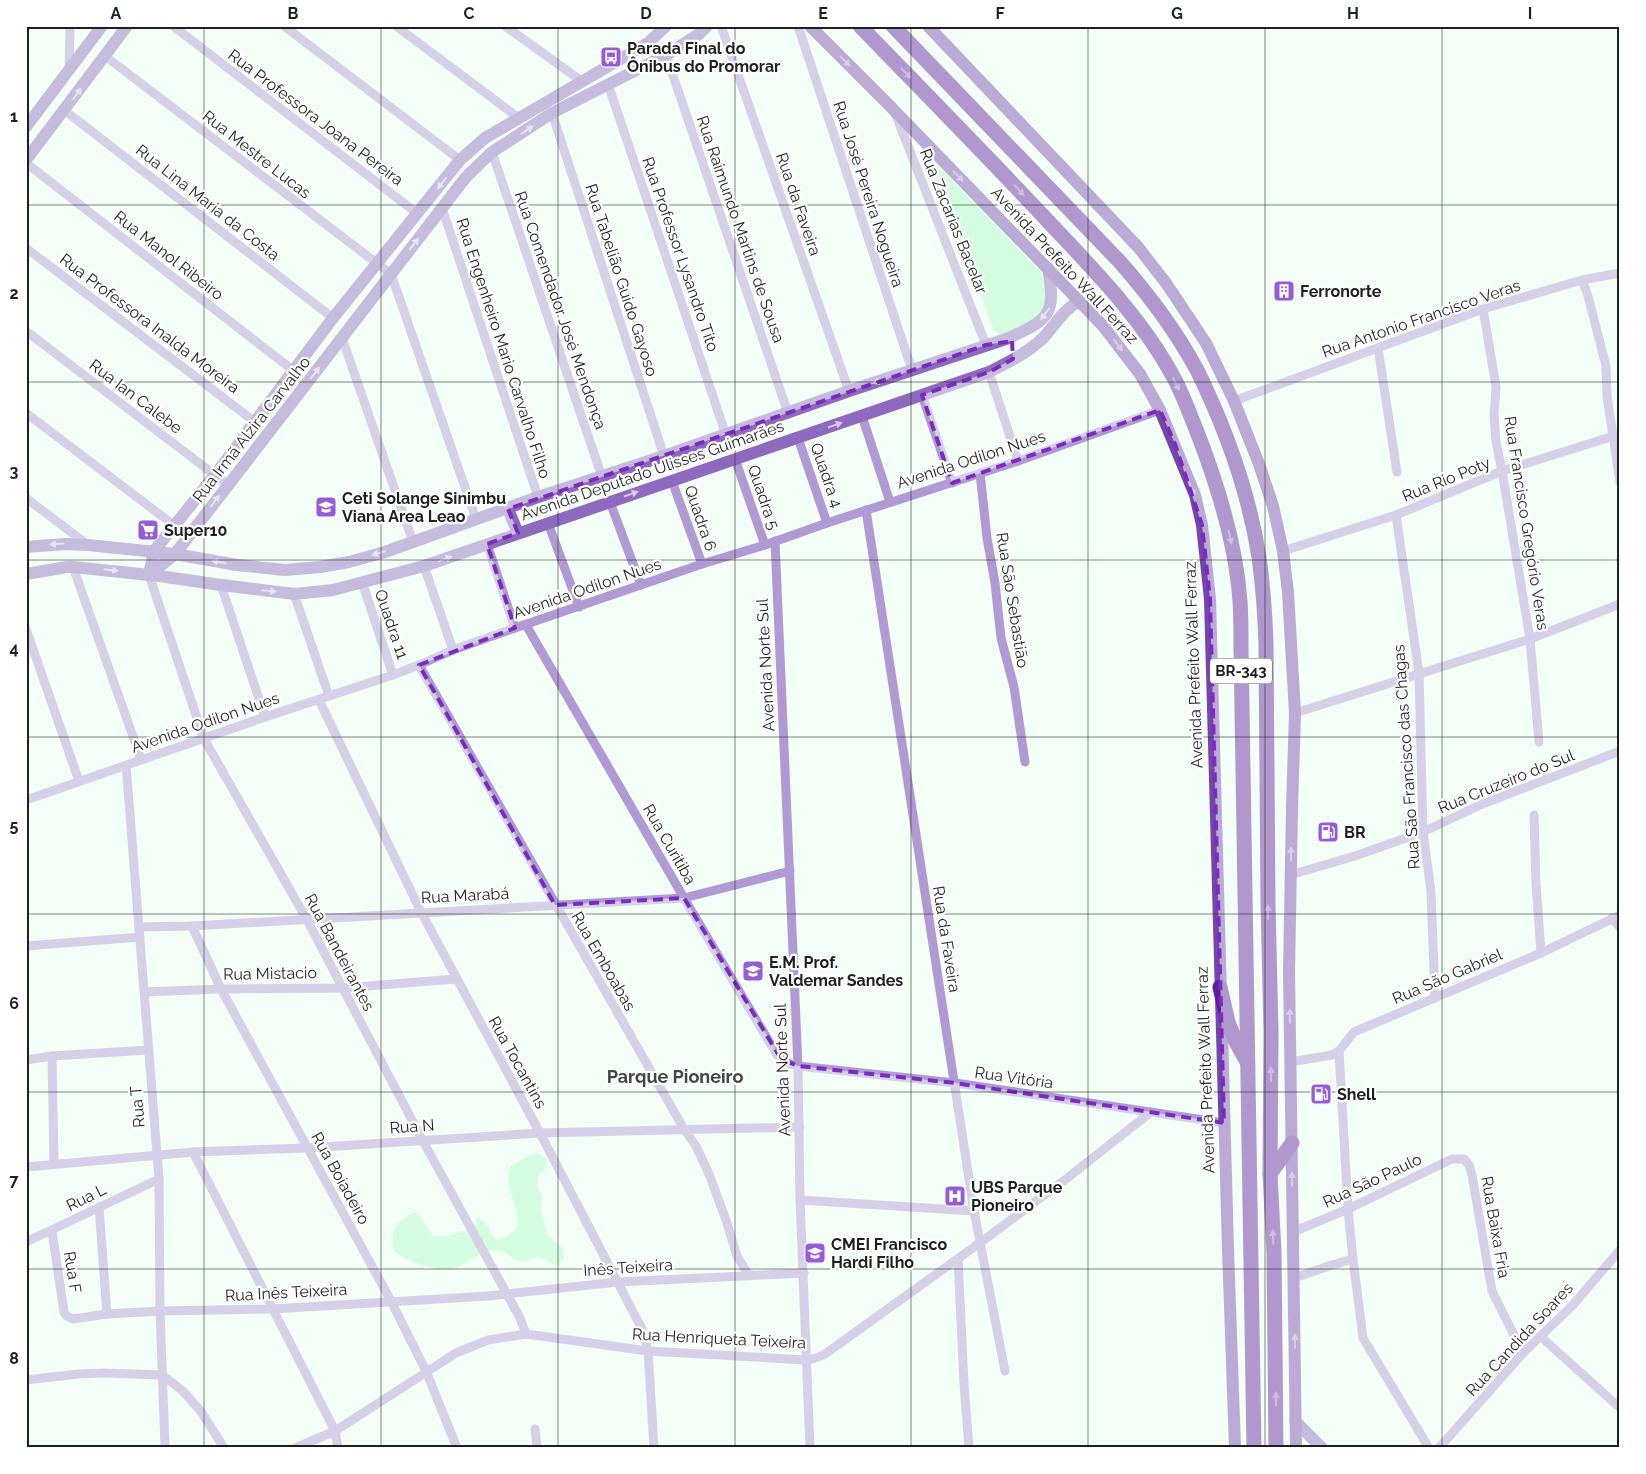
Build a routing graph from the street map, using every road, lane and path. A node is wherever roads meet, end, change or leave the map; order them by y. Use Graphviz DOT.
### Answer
graph roads {
  1 [pos="70,26"];
  2 [pos="102,26"];
  3 [pos="127,26"];
  4 [pos="173,26"];
  5 [pos="284,26"];
  6 [pos="396,26"];
  7 [pos="505,26"];
  8 [pos="666,26"];
  9 [pos="707,26"];
  10 [pos="721,26"];
  11 [pos="798,26"];
  12 [pos="810,26"];
  13 [pos="860,26"];
  14 [pos="893,26"];
  15 [pos="928,26"];
  16 [pos="666,55"];
  17 [pos="105,56"];
  18 [pos="69,70"];
  19 [pos="582,82"];
  20 [pos="608,84"];
  21 [pos="893,108"];
  22 [pos="64,110"];
  23 [pos="552,113"];
  24 [pos="519,118"];
  25 [pos="26,127"];
  26 [pos="492,152"];
  27 [pos="460,160"];
  28 [pos="26,162"];
  29 [pos="442,208"];
  30 [pos="418,214"];
  31 [pos="26,248"];
  32 [pos="376,264"];
  33 [pos="1048,268"];
  34 [pos="1620,273"];
  35 [pos="391,274"];
  36 [pos="1582,280"];
  37 [pos="1082,304"];
  38 [pos="1484,309"];
  39 [pos="333,318"];
  40 [pos="26,332"];
  41 [pos="342,338"];
  42 [pos="1010,338"];
  43 [pos="986,345"];
  44 [pos="1378,348"];
  45 [pos="1013,359"];
  46 [pos="294,370"];
  47 [pos="912,370"];
  48 [pos="989,372"];
  49 [pos="849,391"];
  50 [pos="922,395"];
  51 [pos="1234,401"];
  52 [pos="1160,410"];
  53 [pos="788,412"];
  54 [pos="26,413"];
  55 [pos="862,416"];
  56 [pos="255,422"];
  57 [pos="726,435"];
  58 [pos="1617,435"];
  59 [pos="798,438"];
  60 [pos="664,456"];
  61 [pos="736,459"];
  62 [pos="1018,461"];
  63 [pos="1397,472"];
  64 [pos="1502,472"];
  65 [pos="980,473"];
  66 [pos="215,474"];
  67 [pos="602,477"];
  68 [pos="672,481"];
  69 [pos="1620,482"];
  70 [pos="952,483"];
  71 [pos="228,485"];
  72 [pos="538,497"];
  73 [pos="26,498"];
  74 [pos="610,502"];
  75 [pos="890,502"];
  76 [pos="508,509"];
  77 [pos="866,510"];
  78 [pos="1396,515"];
  79 [pos="476,519"];
  80 [pos="548,523"];
  81 [pos="827,523"];
  82 [pos="176,526"];
  83 [pos="518,533"];
  84 [pos="775,541"];
  85 [pos="413,542"];
  86 [pos="486,544"];
  87 [pos="88,545"];
  88 [pos="765,545"];
  89 [pos="26,547"];
  90 [pos="1283,551"];
  91 [pos="154,552"];
  92 [pos="175,554"];
  93 [pos="702,564"];
  94 [pos="424,566"];
  95 [pos="73,567"];
  96 [pos="26,574"];
  97 [pos="149,575"];
  98 [pos="362,582"];
  99 [pos="641,585"];
  100 [pos="221,586"];
  101 [pos="294,594"];
  102 [pos="1620,604"];
  103 [pos="579,607"];
  104 [pos="526,625"];
  105 [pos="515,628"];
  106 [pos="26,629"];
  107 [pos="1530,639"];
  108 [pos="453,650"];
  109 [pos="419,665"];
  110 [pos="1419,672"];
  111 [pos="393,674"];
  112 [pos="329,696"];
  113 [pos="319,700"];
  114 [pos="1295,712"];
  115 [pos="265,717"];
  116 [pos="204,739"];
  117 [pos="1539,742"];
  118 [pos="1620,751"];
  119 [pos="141,760"];
  120 [pos="1025,762"];
  121 [pos="126,765"];
  122 [pos="79,781"];
  123 [pos="26,800"];
  124 [pos="1534,815"];
  125 [pos="1423,832"];
  126 [pos="790,872"];
  127 [pos="1290,875"];
  128 [pos="684,898"];
  129 [pos="554,905"];
  130 [pos="421,912"];
  131 [pos="1616,917"];
  132 [pos="306,918"];
  133 [pos="192,926"];
  134 [pos="139,927"];
  135 [pos="1620,928"];
  136 [pos="140,937"];
  137 [pos="26,946"];
  138 [pos="1541,952"];
  139 [pos="456,979"];
  140 [pos="1220,986"];
  141 [pos="343,988"];
  142 [pos="221,989"];
  143 [pos="145,992"];
  144 [pos="1435,998"];
  145 [pos="148,1050"];
  146 [pos="1339,1052"];
  147 [pos="52,1056"];
  148 [pos="26,1060"];
  149 [pos="1290,1062"];
  150 [pos="1248,1064"];
  151 [pos="798,1066"];
  152 [pos="955,1083"];
  153 [pos="1151,1112"];
  154 [pos="1224,1123"];
  155 [pos="800,1127"];
  156 [pos="684,1129"];
  157 [pos="540,1132"];
  158 [pos="423,1141"];
  159 [pos="1292,1143"];
  160 [pos="307,1148"];
  161 [pos="193,1152"];
  162 [pos="157,1155"];
  163 [pos="1464,1159"];
  164 [pos="54,1164"];
  165 [pos="26,1167"];
  166 [pos="1270,1174"];
  167 [pos="159,1179"];
  168 [pos="800,1200"];
  169 [pos="99,1207"];
  170 [pos="1348,1209"];
  171 [pos="974,1211"];
  172 [pos="52,1231"];
  173 [pos="1293,1232"];
  174 [pos="26,1242"];
  175 [pos="981,1242"];
  176 [pos="1620,1250"];
  177 [pos="958,1258"];
  178 [pos="1353,1260"];
  179 [pos="804,1273"];
  180 [pos="752,1275"];
  181 [pos="1294,1278"];
  182 [pos="618,1282"];
  183 [pos="506,1294"];
  184 [pos="391,1301"];
  185 [pos="272,1309"];
  186 [pos="160,1311"];
  187 [pos="106,1314"];
  188 [pos="67,1316"];
  189 [pos="526,1334"];
  190 [pos="1540,1336"];
  191 [pos="648,1352"];
  192 [pos="1524,1354"];
  193 [pos="806,1360"];
  194 [pos="426,1371"];
  195 [pos="1005,1371"];
  196 [pos="162,1376"];
  197 [pos="26,1380"];
  198 [pos="1620,1408"];
  199 [pos="1295,1422"];
  200 [pos="535,1429"];
  201 [pos="335,1431"];
  202 [pos="1298,1446"];
  203 [pos="165,1448"];
  204 [pos="224,1448"];
  205 [pos="295,1448"];
  206 [pos="338,1448"];
  207 [pos="457,1448"];
  208 [pos="537,1448"];
  209 [pos="654,1448"];
  210 [pos="810,1448"];
  211 [pos="969,1448"];
  212 [pos="1235,1448"];
  213 [pos="1254,1448"];
  214 [pos="1276,1448"];
  215 [pos="1322,1448"];
  216 [pos="1429,1448"];
  217 [pos="1439,1448"];
  1 -- 18 [label="street"];
  2 -- 18 [label="street"];
  3 -- 17 [label="street"];
  4 -- 30 [label="street, Rua Professora Joana Pereira"];
  5 -- 27 [label="street"];
  6 -- 24 [label="street"];
  7 -- 19 [label="street"];
  8 -- 19 [label="street, Rua Irmã Alzira Carvalho"];
  9 -- 16 [label="street, Rua Irmã Alzira Carvalho"];
  10 -- 49 [label="street, Rua da Faveira"];
  11 -- 47 [label="street, Rua José Pereira Nogueira"];
  12 -- 21 [label="main road, Avenida Prefeito Wall Ferraz, one-way"];
  13 -- 150 [label="highway, Avenida Prefeito Wall Ferraz / BR-343, one-way"];
  166 -- 14 [label="highway, BR-343, one-way"];
  15 -- 51 [label="main road"];
  16 -- 20 [label="street, Rua Irmã Alzira Carvalho"];
  16 -- 53 [label="street, Rua Raimundo Martins de Sousa"];
  22 -- 17 [label="street, one-way"];
  17 -- 32 [label="street, Rua Mestre Lucas"];
  18 -- 25 [label="street"];
  19 -- 24 [label="street, Rua Irmã Alzira Carvalho"];
  20 -- 23 [label="street, Rua Irmã Alzira Carvalho"];
  20 -- 57 [label="street, Rua Professor Lysandro Tito"];
  21 -- 33 [label="main road, Avenida Prefeito Wall Ferraz, one-way"];
  21 -- 43 [label="street, Rua Zacarias Bacelar"];
  22 -- 28 [label="street"];
  22 -- 39 [label="street, Rua Lina Maria da Costa"];
  26 -- 23 [label="street, Rua Irmã Alzira Carvalho, one-way"];
  23 -- 60 [label="street, Rua Tabelião Guido Gayoso"];
  24 -- 27 [label="street, Rua Irmã Alzira Carvalho"];
  26 -- 29 [label="street, Rua Irmã Alzira Carvalho"];
  26 -- 67 [label="street, Rua Comendador José Mendonça"];
  27 -- 30 [label="street, Rua Irmã Alzira Carvalho, one-way"];
  28 -- 46 [label="street, Rua Manol Ribeiro"];
  35 -- 29 [label="street, Rua Irmã Alzira Carvalho, one-way"];
  29 -- 72 [label="street, Rua Engenheiro Mario Carvalho Filho"];
  30 -- 32 [label="street, Rua Irmã Alzira Carvalho"];
  31 -- 56 [label="street, Rua Professora Inalda Moreira"];
  32 -- 35 [label="street, Rua Mestre Lucas"];
  32 -- 39 [label="street, Rua Irmã Alzira Carvalho"];
  33 -- 37 [label="main road, Avenida Prefeito Wall Ferraz"];
  33 -- 42 [label="street, Avenida Deputado Ulisses Guimarães, one-way"];
  34 -- 36 [label="street, Rua Antonio Francisco Veras"];
  35 -- 41 [label="street, Rua Irmã Alzira Carvalho"];
  35 -- 79 [label="street"];
  36 -- 38 [label="street, Rua Antonio Francisco Veras"];
  36 -- 58 [label="street"];
  37 -- 45 [label="street, Avenida Deputado Ulisses Guimarães"];
  37 -- 52 [label="main road, Avenida Prefeito Wall Ferraz, one-way"];
  38 -- 44 [label="street, Rua Antonio Francisco Veras"];
  38 -- 64 [label="street, Rua Francisco Gregório Veras"];
  39 -- 46 [label="street, Rua Irmã Alzira Carvalho"];
  40 -- 66 [label="street, Rua Ian Calebe"];
  71 -- 41 [label="street, Rua Irmã Alzira Carvalho, one-way"];
  41 -- 85 [label="street"];
  42 -- 43 [label="street, Avenida Deputado Ulisses Guimarães"];
  42 -- 45 [label="street"];
  43 -- 47 [label="street, Avenida Deputado Ulisses Guimarães"];
  44 -- 51 [label="street, Rua Antonio Francisco Veras"];
  44 -- 63 [label="street"];
  45 -- 48 [label="street, Avenida Deputado Ulisses Guimarães"];
  46 -- 56 [label="street, Rua Irmã Alzira Carvalho"];
  47 -- 49 [label="street, Avenida Deputado Ulisses Guimarães, one-way"];
  48 -- 50 [label="street, Avenida Deputado Ulisses Guimarães"];
  48 -- 62 [label="street"];
  49 -- 53 [label="street, Avenida Deputado Ulisses Guimarães"];
  50 -- 55 [label="street, Avenida Deputado Ulisses Guimarães"];
  50 -- 70 [label="street"];
  51 -- 90 [label="main road"];
  52 -- 62 [label="street, Avenida Odilon Nues"];
  52 -- 140 [label="main road, Avenida Prefeito Wall Ferraz, one-way"];
  53 -- 57 [label="street, Avenida Deputado Ulisses Guimarães"];
  54 -- 82 [label="street"];
  59 -- 55 [label="street, Avenida Deputado Ulisses Guimarães, one-way"];
  55 -- 75 [label="street"];
  56 -- 66 [label="street, Rua Irmã Alzira Carvalho"];
  57 -- 60 [label="street, Avenida Deputado Ulisses Guimarães"];
  58 -- 64 [label="street, Rua Rio Poty"];
  58 -- 69 [label="street"];
  59 -- 61 [label="street, Avenida Deputado Ulisses Guimarães"];
  59 -- 81 [label="street, Quadra 4"];
  60 -- 67 [label="street, Avenida Deputado Ulisses Guimarães"];
  61 -- 68 [label="street, Avenida Deputado Ulisses Guimarães"];
  61 -- 88 [label="street, Quadra 5"];
  62 -- 65 [label="street, Avenida Odilon Nues"];
  64 -- 78 [label="street, Rua Rio Poty"];
  64 -- 107 [label="street, Rua Francisco Gregório Veras"];
  65 -- 70 [label="street, Avenida Odilon Nues"];
  65 -- 120 [label="street, Rua São Sebastião"];
  66 -- 71 [label="street, Rua Ian Calebe"];
  66 -- 82 [label="street, Rua Irmã Alzira Carvalho"];
  67 -- 72 [label="street, Avenida Deputado Ulisses Guimarães"];
  74 -- 68 [label="street, Avenida Deputado Ulisses Guimarães, one-way"];
  68 -- 93 [label="street, Quadra 6"];
  70 -- 75 [label="street, Avenida Odilon Nues"];
  92 -- 71 [label="street, Rua Irmã Alzira Carvalho, one-way"];
  72 -- 76 [label="street, Avenida Deputado Ulisses Guimarães"];
  73 -- 87 [label="street"];
  74 -- 80 [label="street, Avenida Deputado Ulisses Guimarães"];
  74 -- 99 [label="street"];
  75 -- 77 [label="street, Avenida Odilon Nues"];
  76 -- 79 [label="street, Avenida Deputado Ulisses Guimarães"];
  76 -- 83 [label="street"];
  77 -- 81 [label="street, Avenida Odilon Nues"];
  77 -- 152 [label="street, Rua da Faveira"];
  78 -- 90 [label="street, Rua Rio Poty"];
  78 -- 110 [label="street, Rua São Francisco das Chagas"];
  79 -- 85 [label="street, Avenida Deputado Ulisses Guimarães"];
  80 -- 83 [label="street, Avenida Deputado Ulisses Guimarães"];
  80 -- 103 [label="street"];
  81 -- 84 [label="street, Avenida Odilon Nues"];
  82 -- 91 [label="street, Rua Irmã Alzira Carvalho"];
  83 -- 86 [label="street, Avenida Deputado Ulisses Guimarães"];
  84 -- 88 [label="street, Avenida Odilon Nues"];
  84 -- 126 [label="street, Avenida Norte Sul"];
  85 -- 92 [label="street, Avenida Deputado Ulisses Guimarães, one-way"];
  94 -- 86 [label="street, Avenida Deputado Ulisses Guimarães, one-way"];
  86 -- 105 [label="street"];
  87 -- 89 [label="street, Avenida Deputado Ulisses Guimarães, one-way"];
  87 -- 91 [label="street, Avenida Deputado Ulisses Guimarães"];
  88 -- 93 [label="street, Avenida Odilon Nues"];
  90 -- 114 [label="main road"];
  91 -- 92 [label="street, Avenida Deputado Ulisses Guimarães"];
  91 -- 97 [label="street, Rua Irmã Alzira Carvalho"];
  92 -- 97 [label="street, Rua Irmã Alzira Carvalho"];
  93 -- 99 [label="street, Avenida Odilon Nues"];
  94 -- 98 [label="street, Avenida Deputado Ulisses Guimarães"];
  94 -- 108 [label="street"];
  95 -- 96 [label="street, Avenida Deputado Ulisses Guimarães"];
  95 -- 97 [label="street, Avenida Deputado Ulisses Guimarães, one-way"];
  95 -- 119 [label="street"];
  97 -- 100 [label="street, Avenida Deputado Ulisses Guimarães"];
  97 -- 116 [label="street, Rua Bandeirantes"];
  98 -- 101 [label="street, Avenida Deputado Ulisses Guimarães"];
  98 -- 111 [label="street, Quadra 11"];
  99 -- 103 [label="street, Avenida Odilon Nues"];
  100 -- 101 [label="street, Avenida Deputado Ulisses Guimarães, one-way"];
  100 -- 115 [label="street"];
  101 -- 112 [label="street"];
  102 -- 107 [label="street"];
  103 -- 104 [label="street, Avenida Odilon Nues"];
  104 -- 105 [label="street, Avenida Odilon Nues"];
  104 -- 128 [label="street, Rua Curitiba"];
  105 -- 108 [label="street, Avenida Odilon Nues"];
  106 -- 122 [label="street"];
  107 -- 110 [label="street"];
  107 -- 117 [label="street, Rua Francisco Gregório Veras"];
  108 -- 109 [label="street, Avenida Odilon Nues"];
  109 -- 111 [label="street, Avenida Odilon Nues"];
  109 -- 129 [label="street, Rua Emboabas"];
  110 -- 114 [label="street"];
  110 -- 125 [label="street, Rua São Francisco das Chagas"];
  111 -- 112 [label="street, Avenida Odilon Nues"];
  112 -- 113 [label="street, Avenida Odilon Nues"];
  113 -- 115 [label="street, Avenida Odilon Nues"];
  113 -- 130 [label="street, Rua Tocantins"];
  127 -- 114 [label="main road, one-way"];
  115 -- 116 [label="street, Avenida Odilon Nues"];
  116 -- 119 [label="street, Avenida Odilon Nues"];
  116 -- 132 [label="street, Rua Bandeirantes"];
  118 -- 125 [label="street, Rua Cruzeiro do Sul"];
  119 -- 121 [label="street, Avenida Odilon Nues"];
  121 -- 122 [label="street, Avenida Odilon Nues"];
  121 -- 134 [label="street, Rua T"];
  122 -- 123 [label="street, Avenida Odilon Nues"];
  124 -- 138 [label="street"];
  125 -- 127 [label="street, Rua Cruzeiro do Sul"];
  125 -- 144 [label="street, Rua São Francisco das Chagas"];
  126 -- 128 [label="street, Rua Marabá"];
  126 -- 151 [label="street, Avenida Norte Sul"];
  149 -- 127 [label="main road, one-way"];
  128 -- 129 [label="street, Rua Marabá"];
  128 -- 151 [label="street, Rua Curitiba"];
  129 -- 130 [label="street, Rua Marabá"];
  129 -- 156 [label="street, Rua Emboabas"];
  130 -- 132 [label="street, Rua Marabá"];
  130 -- 139 [label="street, Rua Tocantins"];
  131 -- 135 [label="street"];
  131 -- 138 [label="street, Rua São Gabriel"];
  132 -- 133 [label="street, Rua Marabá"];
  132 -- 141 [label="street, Rua Bandeirantes"];
  133 -- 134 [label="street, Rua Marabá"];
  133 -- 142 [label="street, Rua Boiadeiro"];
  134 -- 136 [label="street, Rua T"];
  136 -- 137 [label="street"];
  136 -- 143 [label="street, Rua T"];
  138 -- 144 [label="street, Rua São Gabriel"];
  139 -- 141 [label="street, Rua Mistacio"];
  139 -- 157 [label="street, Rua Tocantins"];
  140 -- 150 [label="highway"];
  140 -- 154 [label="main road, Avenida Prefeito Wall Ferraz"];
  141 -- 142 [label="street, Rua Mistacio"];
  141 -- 158 [label="street, Rua Bandeirantes"];
  142 -- 143 [label="street, Rua Mistacio"];
  142 -- 160 [label="street, Rua Boiadeiro"];
  143 -- 145 [label="street, Rua T"];
  144 -- 146 [label="street, Rua São Gabriel"];
  145 -- 147 [label="street"];
  145 -- 162 [label="street, Rua T"];
  146 -- 149 [label="street"];
  146 -- 170 [label="street"];
  147 -- 148 [label="street"];
  147 -- 164 [label="street"];
  149 -- 159 [label="main road"];
  150 -- 213 [label="highway, Avenida Prefeito Wall Ferraz / BR-343"];
  151 -- 152 [label="street, Rua Vitória"];
  151 -- 155 [label="street, Avenida Norte Sul"];
  152 -- 153 [label="street, Rua Vitória"];
  152 -- 171 [label="street, Rua da Faveira"];
  153 -- 154 [label="street, Rua Vitória"];
  153 -- 175 [label="street, Rua Henriqueta Teixeira"];
  154 -- 212 [label="main road, Avenida Prefeito Wall Ferraz"];
  155 -- 156 [label="street, Rua N"];
  155 -- 168 [label="street, Avenida Norte Sul"];
  156 -- 157 [label="street, Rua N"];
  156 -- 180 [label="street, Rua Emboabas"];
  157 -- 158 [label="street, Rua N"];
  157 -- 182 [label="street, Rua Tocantins"];
  158 -- 160 [label="street, Rua N"];
  158 -- 183 [label="street, Rua Bandeirantes"];
  159 -- 166 [label="highway"];
  173 -- 159 [label="main road, one-way"];
  160 -- 161 [label="street, Rua N"];
  160 -- 184 [label="street, Rua Boiadeiro"];
  161 -- 162 [label="street, Rua N"];
  161 -- 185 [label="street"];
  162 -- 164 [label="street, Rua N"];
  162 -- 167 [label="street, Rua T"];
  163 -- 170 [label="street, Rua São Paulo"];
  163 -- 192 [label="street, Rua Baixa Fria"];
  164 -- 165 [label="street, Rua N"];
  214 -- 166 [label="highway, BR-343, one-way"];
  167 -- 169 [label="street, Rua L"];
  167 -- 186 [label="street, Rua T"];
  168 -- 171 [label="street"];
  168 -- 179 [label="street, Avenida Norte Sul"];
  169 -- 172 [label="street, Rua L"];
  169 -- 187 [label="street"];
  170 -- 173 [label="street, Rua São Paulo"];
  170 -- 178 [label="street"];
  171 -- 175 [label="street, Rua da Faveira"];
  172 -- 174 [label="street, Rua L"];
  172 -- 188 [label="street, Rua F"];
  173 -- 181 [label="main road"];
  175 -- 177 [label="street, Rua Henriqueta Teixeira"];
  175 -- 195 [label="street, Rua da Faveira"];
  176 -- 190 [label="street, Rua Candida Soares"];
  177 -- 193 [label="street, Rua Henriqueta Teixeira"];
  177 -- 211 [label="street"];
  178 -- 181 [label="street"];
  178 -- 216 [label="street"];
  179 -- 180 [label="street"];
  179 -- 193 [label="street, Avenida Norte Sul"];
  180 -- 182 [label="street, Inês Teixeira"];
  199 -- 181 [label="main road, one-way"];
  182 -- 183 [label="street, Inês Teixeira"];
  182 -- 191 [label="street, Rua Tocantins"];
  183 -- 184 [label="street, Rua Inês Teixeira"];
  183 -- 189 [label="street, Rua Bandeirantes"];
  184 -- 185 [label="street, Rua Inês Teixeira"];
  184 -- 194 [label="street, Rua Boiadeiro"];
  185 -- 186 [label="street, Rua Inês Teixeira"];
  185 -- 201 [label="street"];
  186 -- 187 [label="street, Rua Inês Teixeira"];
  186 -- 196 [label="street, Rua T"];
  187 -- 188 [label="street, Rua Inês Teixeira"];
  189 -- 191 [label="street, Rua Henriqueta Teixeira"];
  189 -- 194 [label="street, Rua Henriqueta Teixeira"];
  190 -- 192 [label="street, Rua Candida Soares"];
  190 -- 198 [label="street"];
  191 -- 193 [label="street, Rua Henriqueta Teixeira"];
  191 -- 209 [label="street, Rua Tocantins"];
  192 -- 217 [label="street, Rua Candida Soares"];
  193 -- 210 [label="street, Avenida Norte Sul"];
  194 -- 201 [label="street, Rua Henriqueta Teixeira"];
  194 -- 207 [label="street, Rua Boiadeiro"];
  196 -- 197 [label="street"];
  196 -- 203 [label="street, Rua T"];
  196 -- 204 [label="street"];
  199 -- 202 [label="main road"];
  199 -- 215 [label="street"];
  200 -- 208 [label="street"];
  201 -- 205 [label="street, Rua Henriqueta Teixeira"];
  201 -- 206 [label="street"];
}
